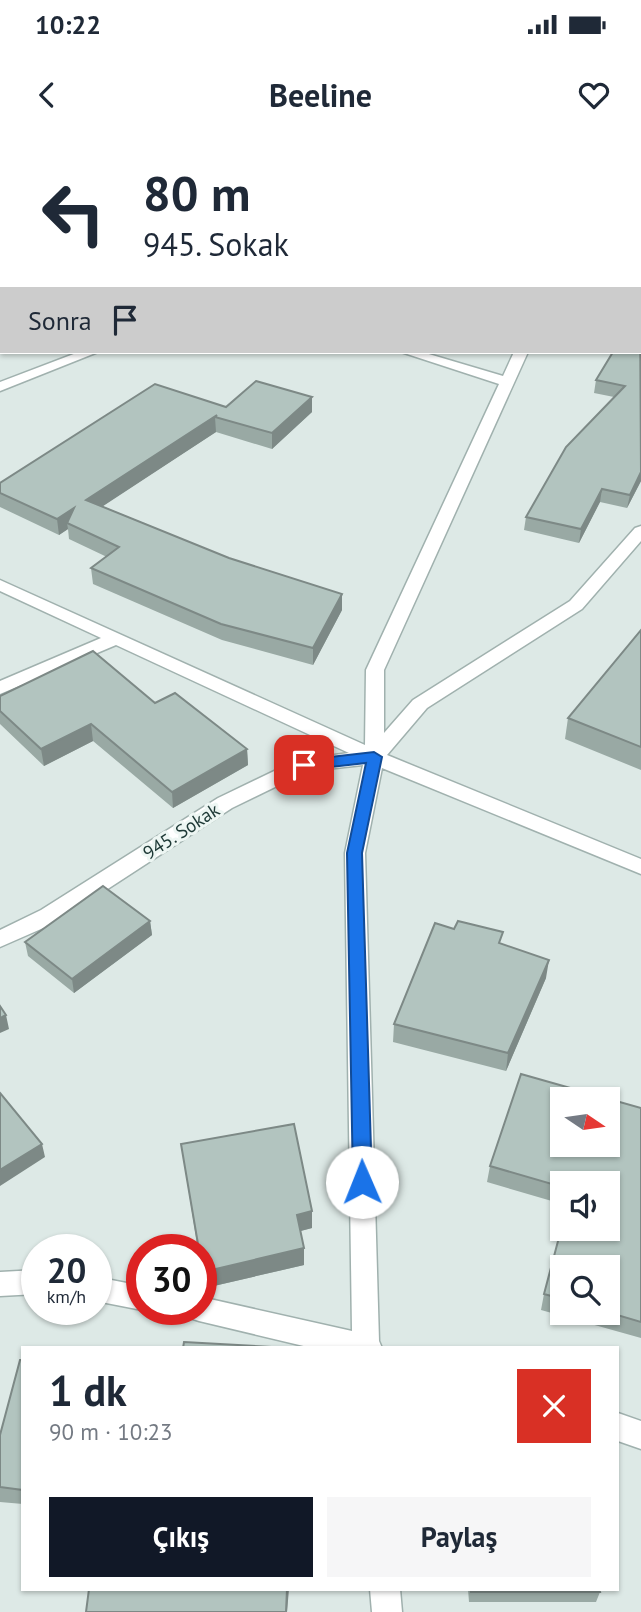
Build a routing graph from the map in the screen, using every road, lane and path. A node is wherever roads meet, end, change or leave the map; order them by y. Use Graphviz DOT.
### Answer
graph roads {
  1 [pos="86,354"];
  2 [pos="415,354"];
  3 [pos="520,354"];
  4 [pos="506,382"];
  5 [pos="0,387"];
  6 [pos="641,531"];
  7 [pos="0,585"];
  8 [pos="117,638"];
  9 [pos="0,688"];
  10 [pos="374,757"];
  11 [pos="641,867"];
  12 [pos="0,939"];
  13 [pos="21,1283"];
  14 [pos="0,1284"];
  15 [pos="217,1313"];
  16 [pos="363,1346"];
  17 [pos="367,1346"];
  18 [pos="619,1427"];
  19 [pos="641,1435"];
  20 [pos="385,1591"];
  21 [pos="387,1612"];
  1 -- 5 [label="street"];
  2 -- 4 [label="street"];
  3 -- 4 [label="street"];
  4 -- 10 [label="street"];
  6 -- 10 [label="street"];
  7 -- 8 [label="street"];
  8 -- 9 [label="street"];
  8 -- 10 [label="street"];
  10 -- 11 [label="street"];
  10 -- 12 [label="street, 945. Sokak"];
  10 -- 17 [label="street"];
  13 -- 14 [label="street"];
  15 -- 16 [label="street"];
  18 -- 19 [label="street"];
  20 -- 21 [label="street"];
}
